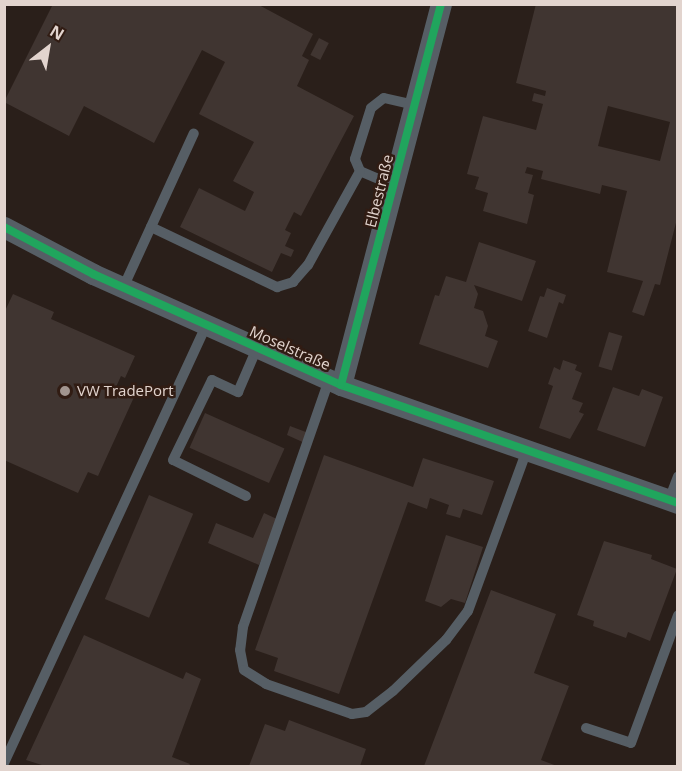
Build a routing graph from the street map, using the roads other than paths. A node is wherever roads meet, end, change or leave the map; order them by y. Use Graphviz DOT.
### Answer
graph roads {
  1 [pos="441,4"];
  2 [pos="414,105"];
  3 [pos="194,133"];
  4 [pos="360,171"];
  5 [pos="394,186"];
  6 [pos="151,227"];
  7 [pos="7,234"];
  8 [pos="123,288"];
  9 [pos="206,326"];
  10 [pos="257,348"];
  11 [pos="335,382"];
  12 [pos="527,450"];
  13 [pos="678,477"];
  14 [pos="246,496"];
  15 [pos="673,501"];
  16 [pos="678,615"];
  17 [pos="586,729"];
  18 [pos="4,763"];
  1 -- 2 [label="street, Elbestraße"];
  2 -- 4 [label="lane"];
  2 -- 5 [label="street, Elbestraße"];
  3 -- 6 [label="lane"];
  4 -- 5 [label="lane"];
  4 -- 6 [label="lane"];
  5 -- 11 [label="street, Elbestraße"];
  6 -- 8 [label="lane"];
  7 -- 8 [label="street, Moselstraße"];
  8 -- 9 [label="street, Moselstraße"];
  9 -- 10 [label="street, Moselstraße"];
  9 -- 18 [label="lane"];
  10 -- 11 [label="street, Moselstraße"];
  10 -- 14 [label="lane"];
  11 -- 12 [label="street, Moselstraße"];
  11 -- 12 [label="lane"];
  12 -- 15 [label="street, Moselstraße"];
  13 -- 15 [label="lane"];
  16 -- 17 [label="lane"];
}
